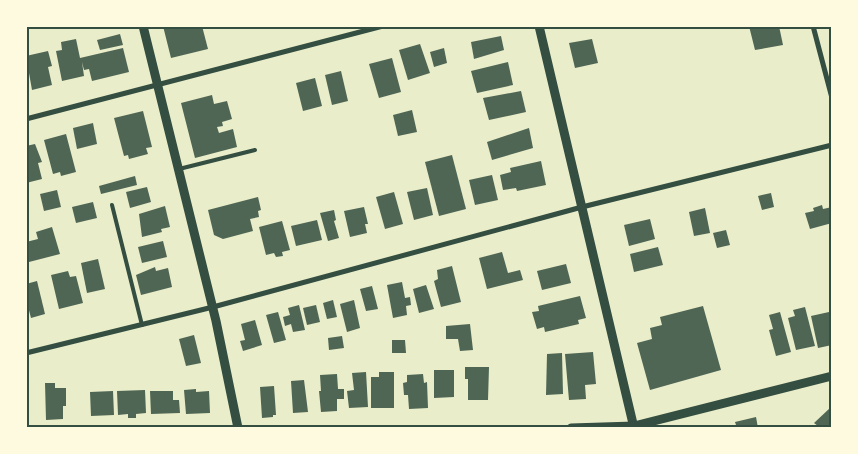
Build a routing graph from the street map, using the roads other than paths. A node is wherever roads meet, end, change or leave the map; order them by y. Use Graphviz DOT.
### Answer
graph roads {
  1 [pos="143,26"];
  2 [pos="383,26"];
  3 [pos="540,26"];
  4 [pos="813,26"];
  5 [pos="158,85"];
  6 [pos="832,98"];
  7 [pos="26,119"];
  8 [pos="832,145"];
  9 [pos="255,150"];
  10 [pos="179,169"];
  11 [pos="112,206"];
  12 [pos="582,207"];
  13 [pos="213,307"];
  14 [pos="142,325"];
  15 [pos="26,353"];
  16 [pos="832,376"];
  17 [pos="634,427"];
  18 [pos="238,428"];
  19 [pos="571,428"];
  1 -- 5 [label="street"];
  2 -- 5 [label="street"];
  3 -- 12 [label="street"];
  4 -- 6 [label="street"];
  5 -- 7 [label="street"];
  5 -- 10 [label="street"];
  8 -- 12 [label="street"];
  9 -- 10 [label="lane"];
  10 -- 13 [label="street"];
  11 -- 14 [label="lane"];
  12 -- 13 [label="street"];
  12 -- 17 [label="street"];
  13 -- 14 [label="street"];
  13 -- 18 [label="street"];
  14 -- 15 [label="street"];
  16 -- 17 [label="street"];
  17 -- 19 [label="street"];
}
